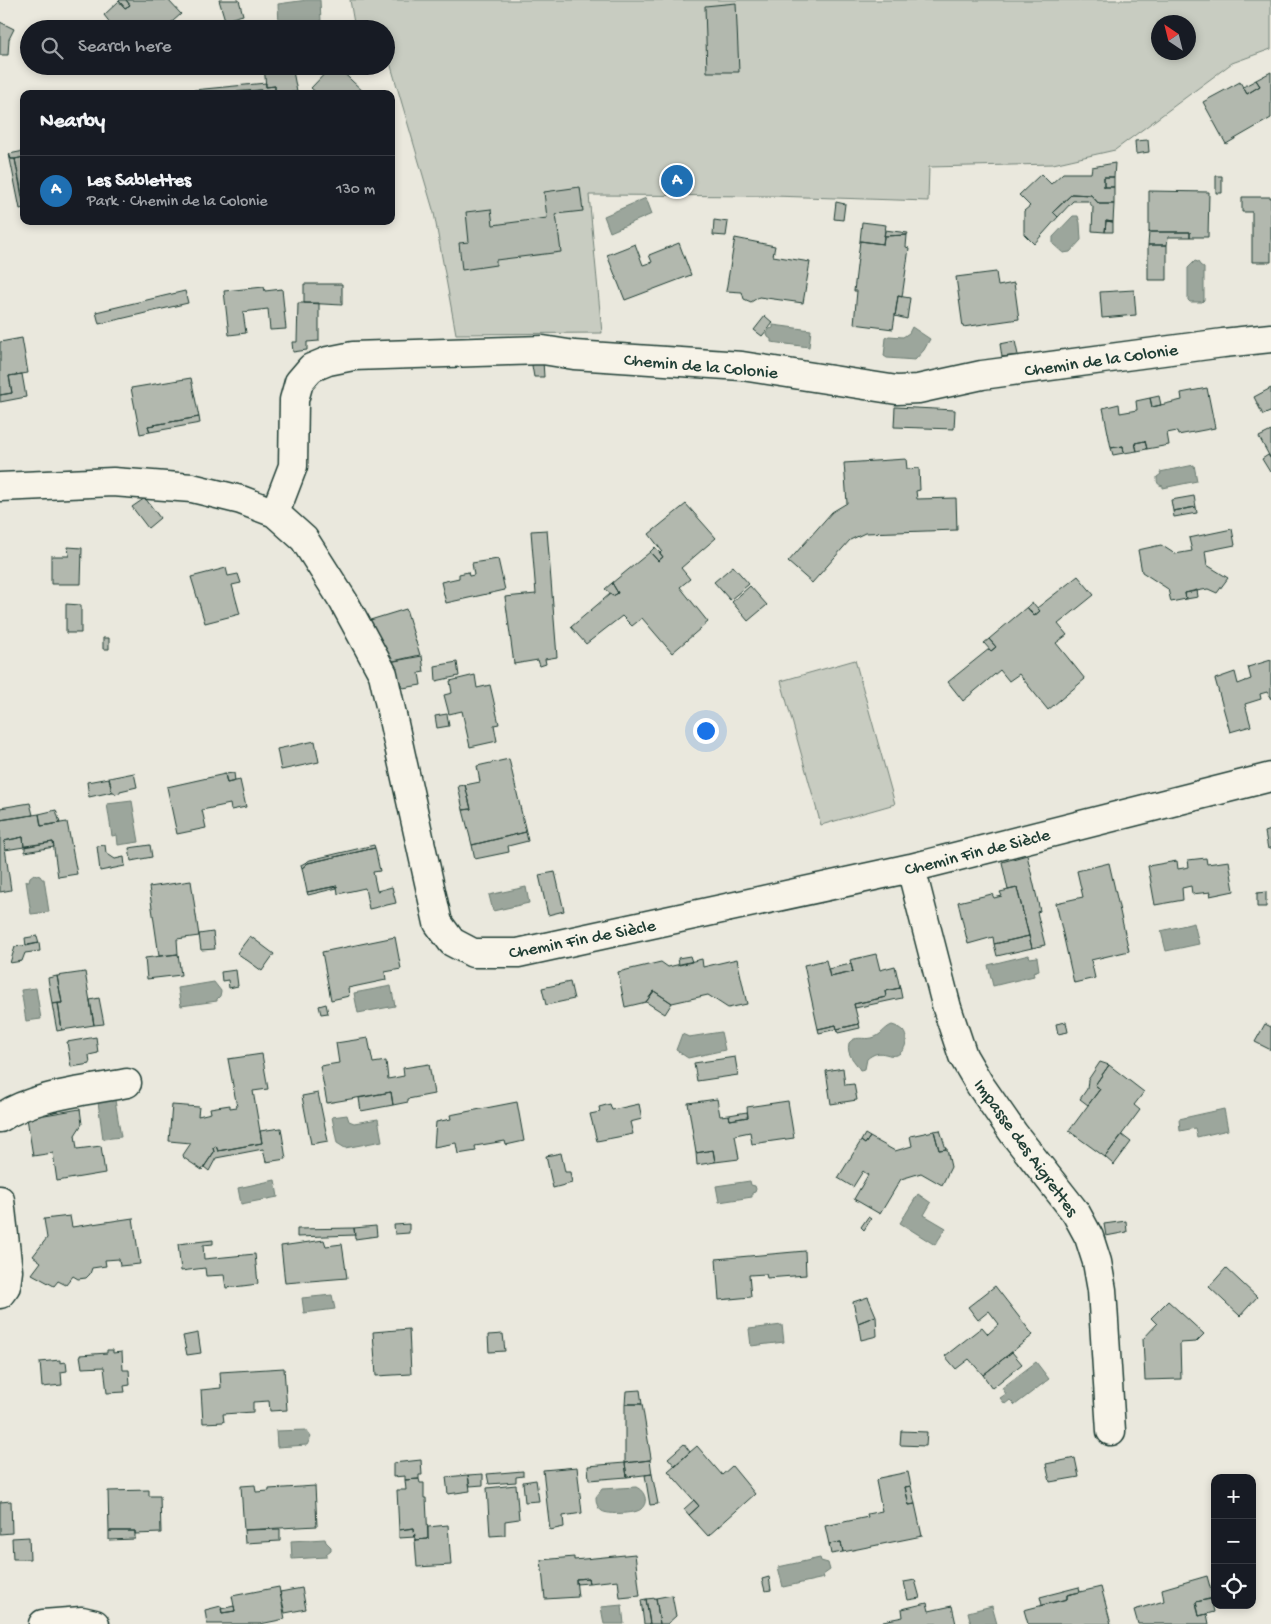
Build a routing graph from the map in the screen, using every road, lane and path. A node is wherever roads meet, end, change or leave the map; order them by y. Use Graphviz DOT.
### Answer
graph roads {
  1 [pos="1271,338"];
  2 [pos="0,487"];
  3 [pos="275,513"];
  4 [pos="1271,777"];
  5 [pos="911,868"];
  6 [pos="127,1083"];
  7 [pos="0,1118"];
  8 [pos="0,1200"];
  9 [pos="0,1294"];
  10 [pos="1112,1432"];
  11 [pos="43,1624"];
  12 [pos="94,1624"];
  1 -- 3 [label="street, Chemin de la Colonie"];
  2 -- 3 [label="street, Chemin Fin de Siècle"];
  3 -- 5 [label="street, Chemin Fin de Siècle"];
  4 -- 5 [label="street, Chemin Fin de Siècle"];
  5 -- 10 [label="street, Impasse des Aigrettes"];
  6 -- 7 [label="street"];
  8 -- 9 [label="street"];
  11 -- 12 [label="street"];
}
